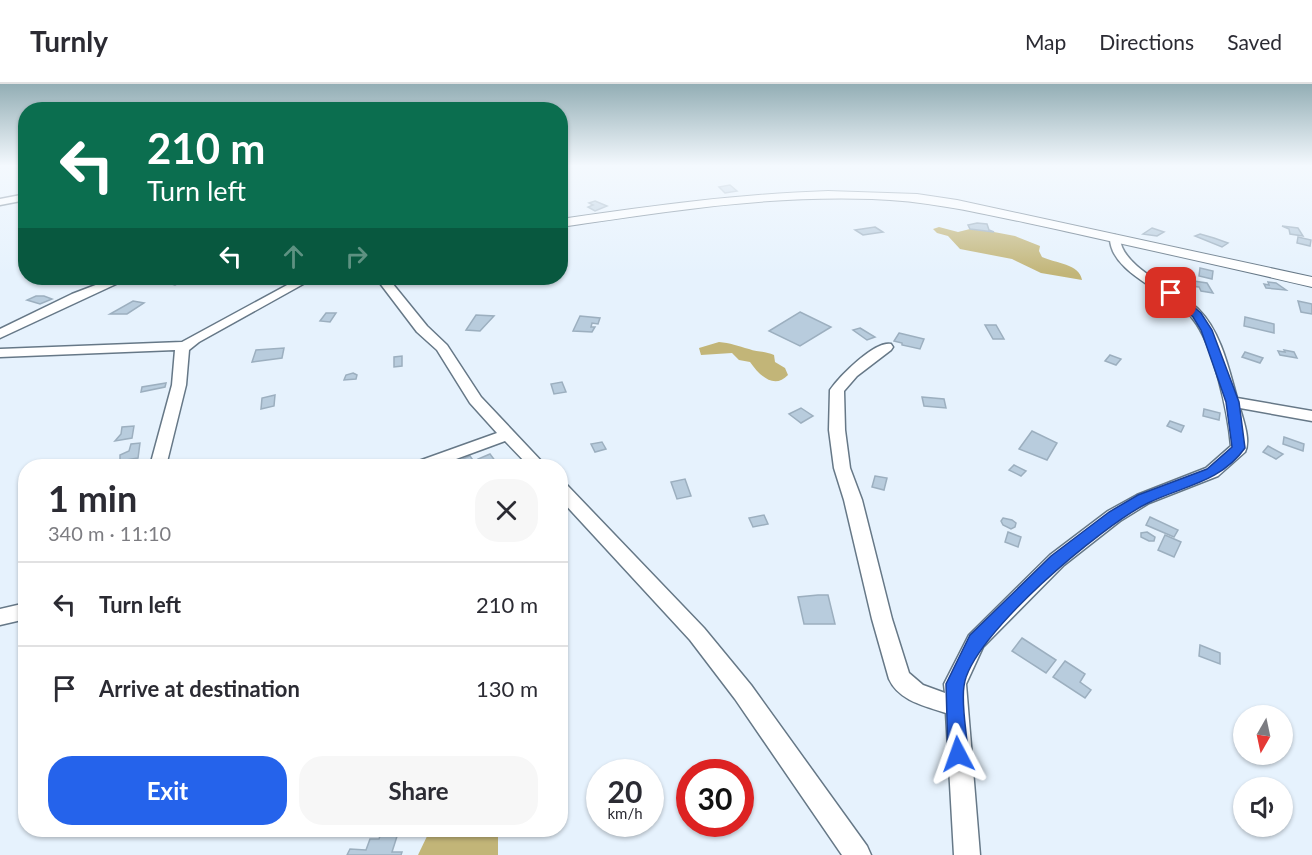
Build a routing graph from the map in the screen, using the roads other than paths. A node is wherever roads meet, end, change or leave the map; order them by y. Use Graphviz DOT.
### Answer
graph roads {
  1 [pos="735,202"];
  2 [pos="945,202"];
  3 [pos="0,203"];
  4 [pos="18,208"];
  5 [pos="568,222"];
  6 [pos="1115,238"];
  7 [pos="1312,282"];
  8 [pos="105,285"];
  9 [pos="296,285"];
  10 [pos="387,285"];
  11 [pos="0,334"];
  12 [pos="184,346"];
  13 [pos="886,347"];
  14 [pos="0,353"];
  15 [pos="1232,402"];
  16 [pos="1312,416"];
  17 [pos="506,435"];
  18 [pos="160,459"];
  19 [pos="441,459"];
  20 [pos="531,459"];
  21 [pos="568,496"];
  22 [pos="18,612"];
  23 [pos="0,617"];
  24 [pos="954,706"];
  25 [pos="858,855"];
  26 [pos="967,855"];
  1 -- 5 [label="main road"];
  2 -- 6 [label="main road"];
  3 -- 4 [label="street"];
  6 -- 7 [label="main road"];
  6 -- 15 [label="street"];
  8 -- 11 [label="street"];
  9 -- 12 [label="street"];
  10 -- 17 [label="street"];
  12 -- 14 [label="street"];
  12 -- 18 [label="street"];
  13 -- 24 [label="street"];
  15 -- 16 [label="street"];
  15 -- 24 [label="street"];
  17 -- 19 [label="street"];
  17 -- 20 [label="street"];
  21 -- 25 [label="street"];
  22 -- 23 [label="street"];
  24 -- 26 [label="street"];
}
